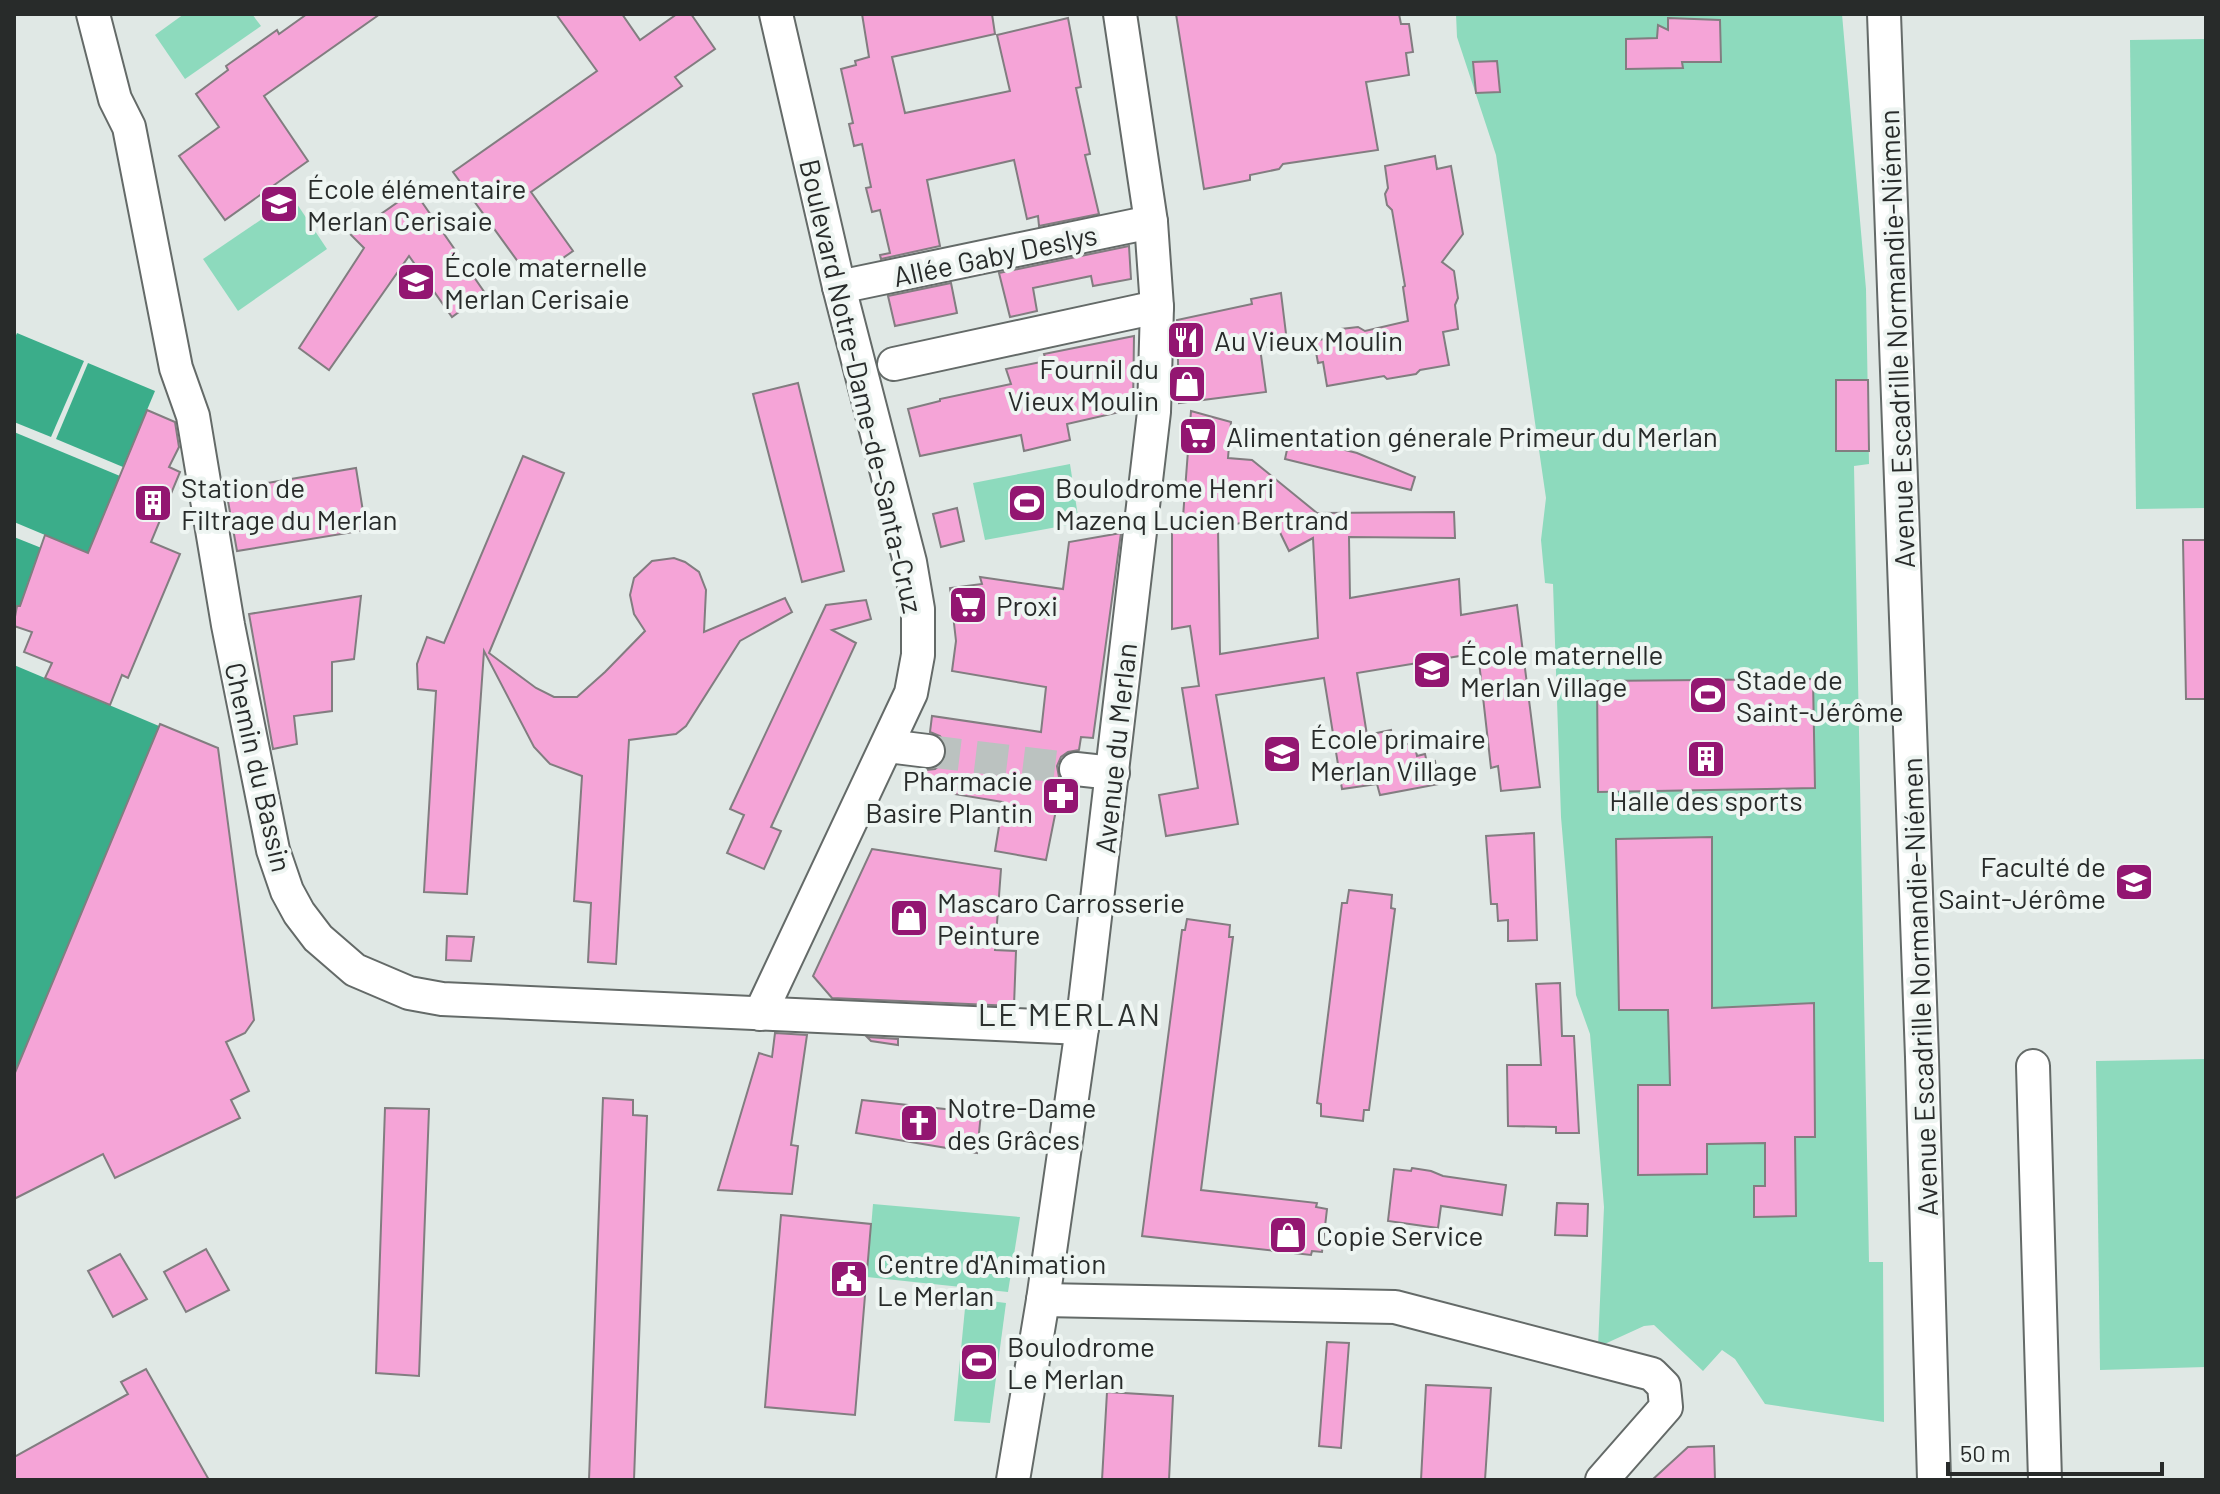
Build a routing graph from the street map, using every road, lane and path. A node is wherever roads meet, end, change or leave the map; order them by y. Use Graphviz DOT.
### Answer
graph roads {
  1 [pos="93,14"];
  2 [pos="776,14"];
  3 [pos="1120,14"];
  4 [pos="1884,14"];
  5 [pos="1151,222"];
  6 [pos="839,287"];
  7 [pos="1157,307"];
  8 [pos="894,364"];
  9 [pos="887,746"];
  10 [pos="928,751"];
  11 [pos="1076,769"];
  12 [pos="1113,773"];
  13 [pos="760,1014"];
  14 [pos="1082,1028"];
  15 [pos="2033,1066"];
  16 [pos="1043,1300"];
  17 [pos="1013,1480"];
  18 [pos="1602,1480"];
  19 [pos="1934,1480"];
  20 [pos="2045,1480"];
  1 -- 13 [label="street, Chemin du Bassin"];
  2 -- 6 [label="street, Boulevard Notre-Dame-de-Santa-Cruz"];
  3 -- 5 [label="street, Avenue du Merlan"];
  4 -- 19 [label="street, Avenue Escadrille Normandie-Niémen"];
  5 -- 6 [label="street, Allée Gaby Deslys"];
  5 -- 7 [label="street, Avenue du Merlan"];
  6 -- 9 [label="street, Boulevard Notre-Dame-de-Santa-Cruz"];
  7 -- 8 [label="street"];
  7 -- 12 [label="street, Avenue du Merlan"];
  9 -- 10 [label="street"];
  9 -- 13 [label="street, Boulevard Notre-Dame-de-Santa-Cruz"];
  11 -- 12 [label="street"];
  12 -- 14 [label="street, Avenue du Merlan"];
  13 -- 14 [label="street, Chemin du Bassin"];
  14 -- 16 [label="street, Avenue du Merlan"];
  15 -- 20 [label="street"];
  16 -- 17 [label="street, Avenue du Merlan"];
  16 -- 18 [label="street"];
}
